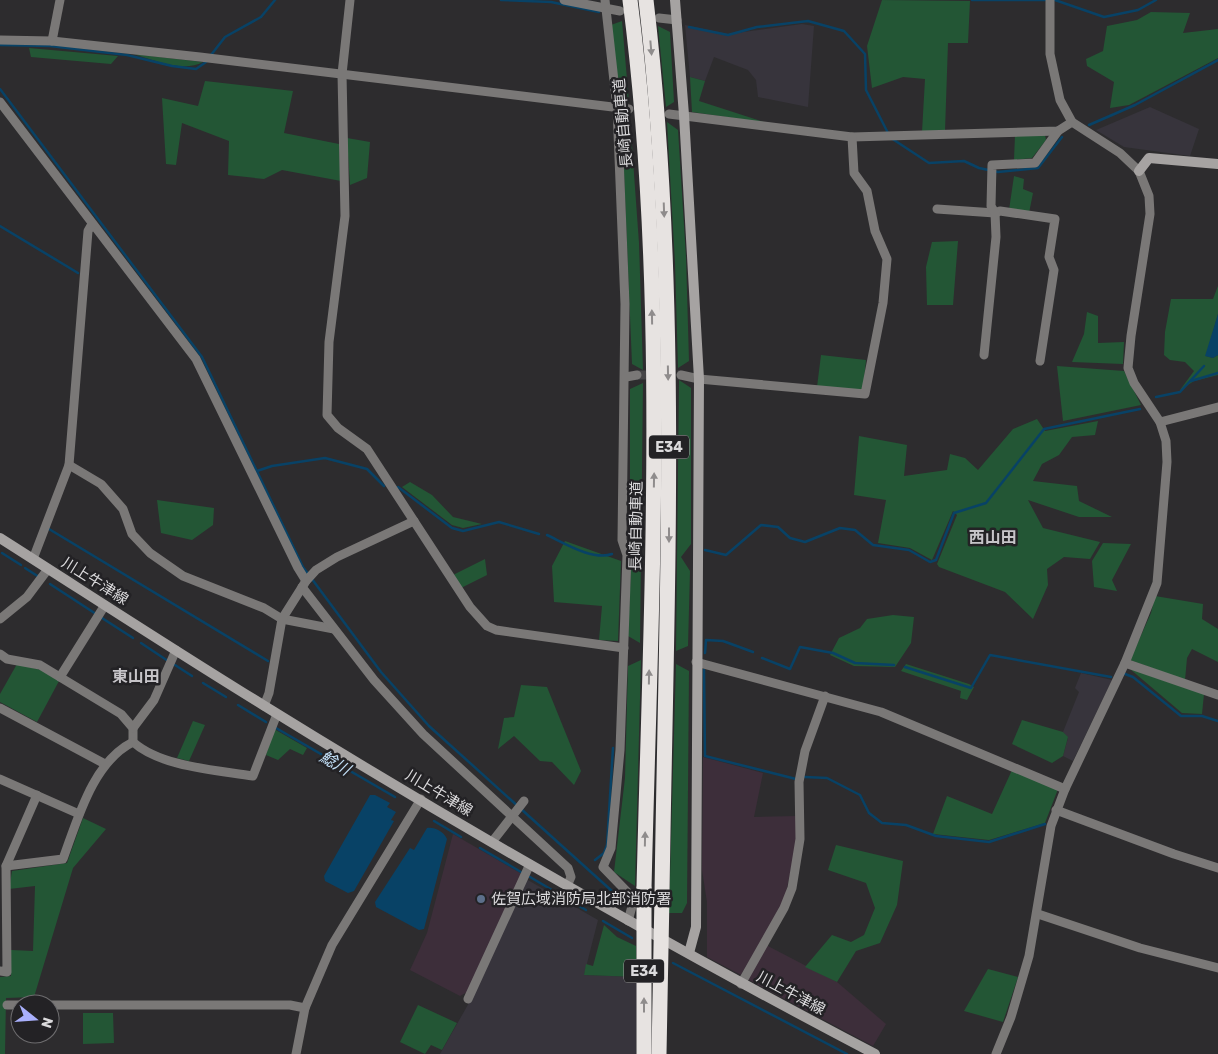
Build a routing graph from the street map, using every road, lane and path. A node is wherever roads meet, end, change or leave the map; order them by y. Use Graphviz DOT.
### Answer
graph roads {
  1 [pos="60,0"];
  2 [pos="350,0"];
  3 [pos="564,0"];
  4 [pos="646,0"];
  5 [pos="675,0"];
  6 [pos="1050,0"];
  7 [pos="605,4"];
  8 [pos="625,6"];
  9 [pos="659,18"];
  10 [pos="677,20"];
  11 [pos="0,40"];
  12 [pos="52,41"];
  13 [pos="342,74"];
  14 [pos="0,102"];
  15 [pos="617,108"];
  16 [pos="629,109"];
  17 [pos="669,114"];
  18 [pos="684,115"];
  19 [pos="1072,122"];
  20 [pos="1058,132"];
  21 [pos="852,137"];
  22 [pos="1218,164"];
  23 [pos="1139,171"];
  24 [pos="937,209"];
  25 [pos="995,213"];
  26 [pos="92,224"];
  27 [pos="984,355"];
  28 [pos="1040,361"];
  29 [pos="637,375"];
  30 [pos="681,376"];
  31 [pos="626,377"];
  32 [pos="699,379"];
  33 [pos="1218,407"];
  34 [pos="1160,422"];
  35 [pos="69,465"];
  36 [pos="414,521"];
  37 [pos="0,538"];
  38 [pos="33,559"];
  39 [pos="48,569"];
  40 [pos="304,584"];
  41 [pos="105,605"];
  42 [pos="0,619"];
  43 [pos="282,619"];
  44 [pos="334,629"];
  45 [pos="624,648"];
  46 [pos="176,650"];
  47 [pos="0,654"];
  48 [pos="696,662"];
  49 [pos="1125,663"];
  50 [pos="60,677"];
  51 [pos="1218,695"];
  52 [pos="825,696"];
  53 [pos="264,706"];
  54 [pos="0,708"];
  55 [pos="277,714"];
  56 [pos="133,728"];
  57 [pos="133,742"];
  58 [pos="105,764"];
  59 [pos="0,779"];
  60 [pos="1065,788"];
  61 [pos="37,795"];
  62 [pos="421,799"];
  63 [pos="524,801"];
  64 [pos="1056,810"];
  65 [pos="79,814"];
  66 [pos="513,815"];
  67 [pos="492,842"];
  68 [pos="530,864"];
  69 [pos="6,866"];
  70 [pos="1218,868"];
  71 [pos="567,886"];
  72 [pos="1038,914"];
  73 [pos="628,921"];
  74 [pos="3,924"];
  75 [pos="689,953"];
  76 [pos="1218,968"];
  77 [pos="0,971"];
  78 [pos="741,984"];
  79 [pos="468,999"];
  80 [pos="60,1005"];
  81 [pos="7,1006"];
  82 [pos="10,1006"];
  83 [pos="305,1008"];
  84 [pos="296,1054"];
  85 [pos="644,1054"];
  86 [pos="660,1054"];
  87 [pos="875,1054"];
  88 [pos="996,1054"];
  1 -- 12 [label="street"];
  2 -- 13 [label="street"];
  3 -- 7 [label="street"];
  4 -- 86 [label="highway, E34, one-way, bridge"];
  5 -- 10 [label="street"];
  6 -- 19 [label="street"];
  7 -- 8 [label="street"];
  7 -- 15 [label="street"];
  85 -- 8 [label="highway, 長崎自動車道 / E34, one-way, bridge"];
  9 -- 10 [label="street"];
  10 -- 18 [label="street"];
  11 -- 12 [label="street"];
  12 -- 13 [label="street"];
  13 -- 15 [label="street"];
  13 -- 36 [label="street"];
  14 -- 26 [label="street"];
  15 -- 16 [label="street"];
  15 -- 31 [label="street"];
  17 -- 18 [label="street"];
  18 -- 21 [label="street"];
  18 -- 32 [label="street"];
  19 -- 20 [label="street"];
  19 -- 23 [label="street"];
  20 -- 21 [label="street"];
  20 -- 25 [label="street"];
  21 -- 32 [label="street"];
  22 -- 23 [label="street"];
  23 -- 34 [label="street"];
  24 -- 25 [label="street"];
  25 -- 27 [label="street"];
  25 -- 28 [label="street"];
  26 -- 35 [label="street"];
  26 -- 40 [label="street"];
  29 -- 31 [label="street"];
  30 -- 32 [label="street"];
  31 -- 45 [label="street"];
  32 -- 48 [label="street"];
  33 -- 34 [label="street"];
  34 -- 49 [label="street"];
  35 -- 38 [label="street"];
  35 -- 43 [label="street"];
  36 -- 40 [label="street"];
  36 -- 45 [label="street"];
  37 -- 38 [label="street, 川上牛津線"];
  38 -- 39 [label="street, 川上牛津線"];
  39 -- 41 [label="street, 川上牛津線"];
  39 -- 42 [label="street"];
  40 -- 43 [label="street"];
  40 -- 44 [label="street"];
  41 -- 46 [label="street, 川上牛津線"];
  41 -- 50 [label="street"];
  43 -- 44 [label="street"];
  43 -- 53 [label="street"];
  44 -- 66 [label="street"];
  45 -- 73 [label="street"];
  46 -- 53 [label="street, 川上牛津線"];
  46 -- 56 [label="street"];
  47 -- 50 [label="street"];
  48 -- 52 [label="street"];
  48 -- 75 [label="street"];
  49 -- 51 [label="street"];
  49 -- 60 [label="street"];
  50 -- 56 [label="street"];
  52 -- 60 [label="street"];
  52 -- 78 [label="street"];
  53 -- 55 [label="street, 川上牛津線"];
  54 -- 58 [label="street"];
  55 -- 57 [label="street"];
  55 -- 62 [label="street, 川上牛津線"];
  56 -- 57 [label="street"];
  57 -- 58 [label="street"];
  58 -- 65 [label="street"];
  59 -- 61 [label="street"];
  60 -- 64 [label="street"];
  61 -- 65 [label="street"];
  61 -- 69 [label="street"];
  62 -- 67 [label="street, 川上牛津線"];
  62 -- 83 [label="street"];
  63 -- 66 [label="street"];
  64 -- 70 [label="street"];
  64 -- 72 [label="street"];
  65 -- 69 [label="street"];
  66 -- 67 [label="street"];
  66 -- 71 [label="street"];
  67 -- 68 [label="street, 川上牛津線"];
  68 -- 71 [label="street, 川上牛津線"];
  68 -- 79 [label="street"];
  69 -- 74 [label="street"];
  71 -- 73 [label="street, 川上牛津線"];
  72 -- 76 [label="street"];
  72 -- 88 [label="street"];
  73 -- 75 [label="street, 川上牛津線"];
  74 -- 77 [label="street"];
  75 -- 78 [label="street, 川上牛津線"];
  78 -- 87 [label="street, 川上牛津線"];
  80 -- 83 [label="street"];
  81 -- 82 [label="street"];
  83 -- 84 [label="street"];
}
